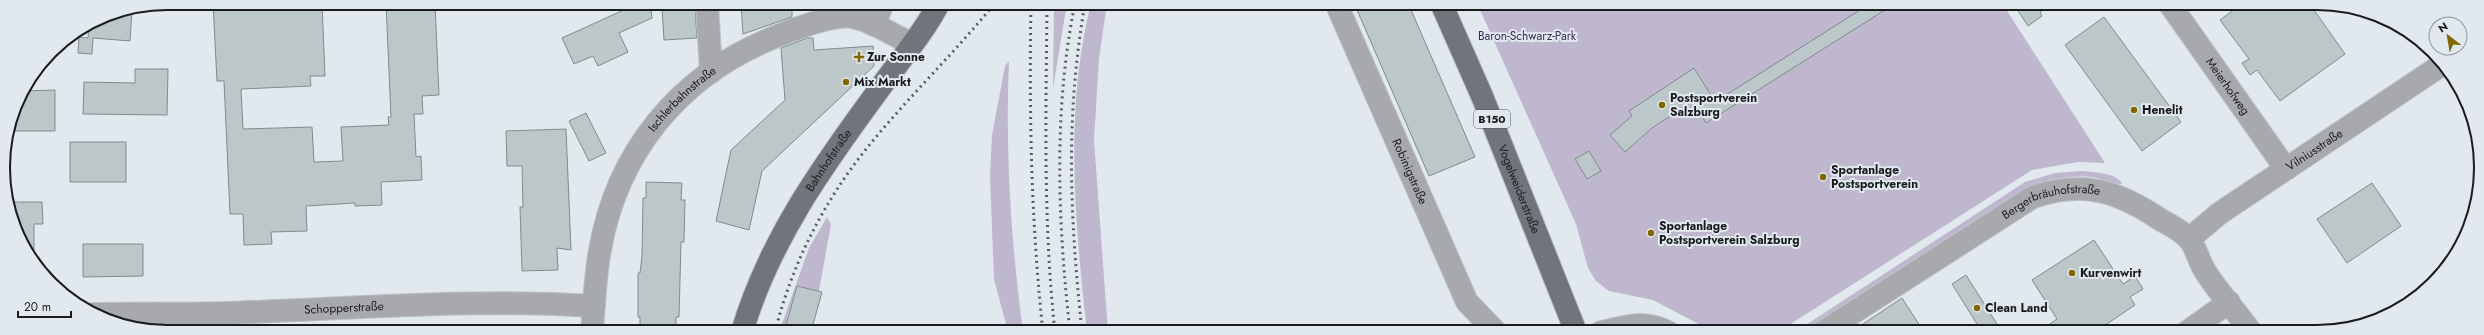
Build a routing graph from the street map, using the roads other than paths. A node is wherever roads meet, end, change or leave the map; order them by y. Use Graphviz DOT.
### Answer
graph roads {
  1 [pos="708,10"];
  2 [pos="880,10"];
  3 [pos="933,10"];
  4 [pos="1339,10"];
  5 [pos="1444,10"];
  6 [pos="2174,10"];
  7 [pos="874,25"];
  8 [pos="912,43"];
  9 [pos="2438,68"];
  10 [pos="711,72"];
  11 [pos="2286,169"];
  12 [pos="2189,239"];
  13 [pos="2229,302"];
  14 [pos="594,306"];
  15 [pos="109,314"];
  16 [pos="593,325"];
  17 [pos="745,325"];
  18 [pos="1489,325"];
  19 [pos="1573,325"];
  20 [pos="1627,325"];
  21 [pos="1646,325"];
  22 [pos="1834,325"];
  23 [pos="2197,325"];
  24 [pos="2246,325"];
  1 -- 10 [label="street"];
  2 -- 7 [label="street"];
  3 -- 8 [label="main road, Bahnhofstraße"];
  4 -- 18 [label="street, Robinigstraße"];
  5 -- 19 [label="main road, Vogelweiderstraße / B150"];
  6 -- 11 [label="street, Meierhofweg"];
  7 -- 8 [label="street, Ischlerbahnstraße"];
  7 -- 10 [label="street, Ischlerbahnstraße"];
  8 -- 17 [label="main road, Bahnhofstraße"];
  9 -- 11 [label="street, Vilniusstraße"];
  10 -- 14 [label="street, Ischlerbahnstraße"];
  11 -- 12 [label="street, Vilniusstraße"];
  12 -- 13 [label="street, Bergerbräuhofstraße"];
  12 -- 22 [label="street, Bergerbräuhofstraße"];
  13 -- 23 [label="street"];
  13 -- 24 [label="street, Bergerbräuhofstraße"];
  14 -- 15 [label="street, Schopperstraße"];
  14 -- 16 [label="street, Ischlerbahnstraße"];
  20 -- 21 [label="street"];
}
